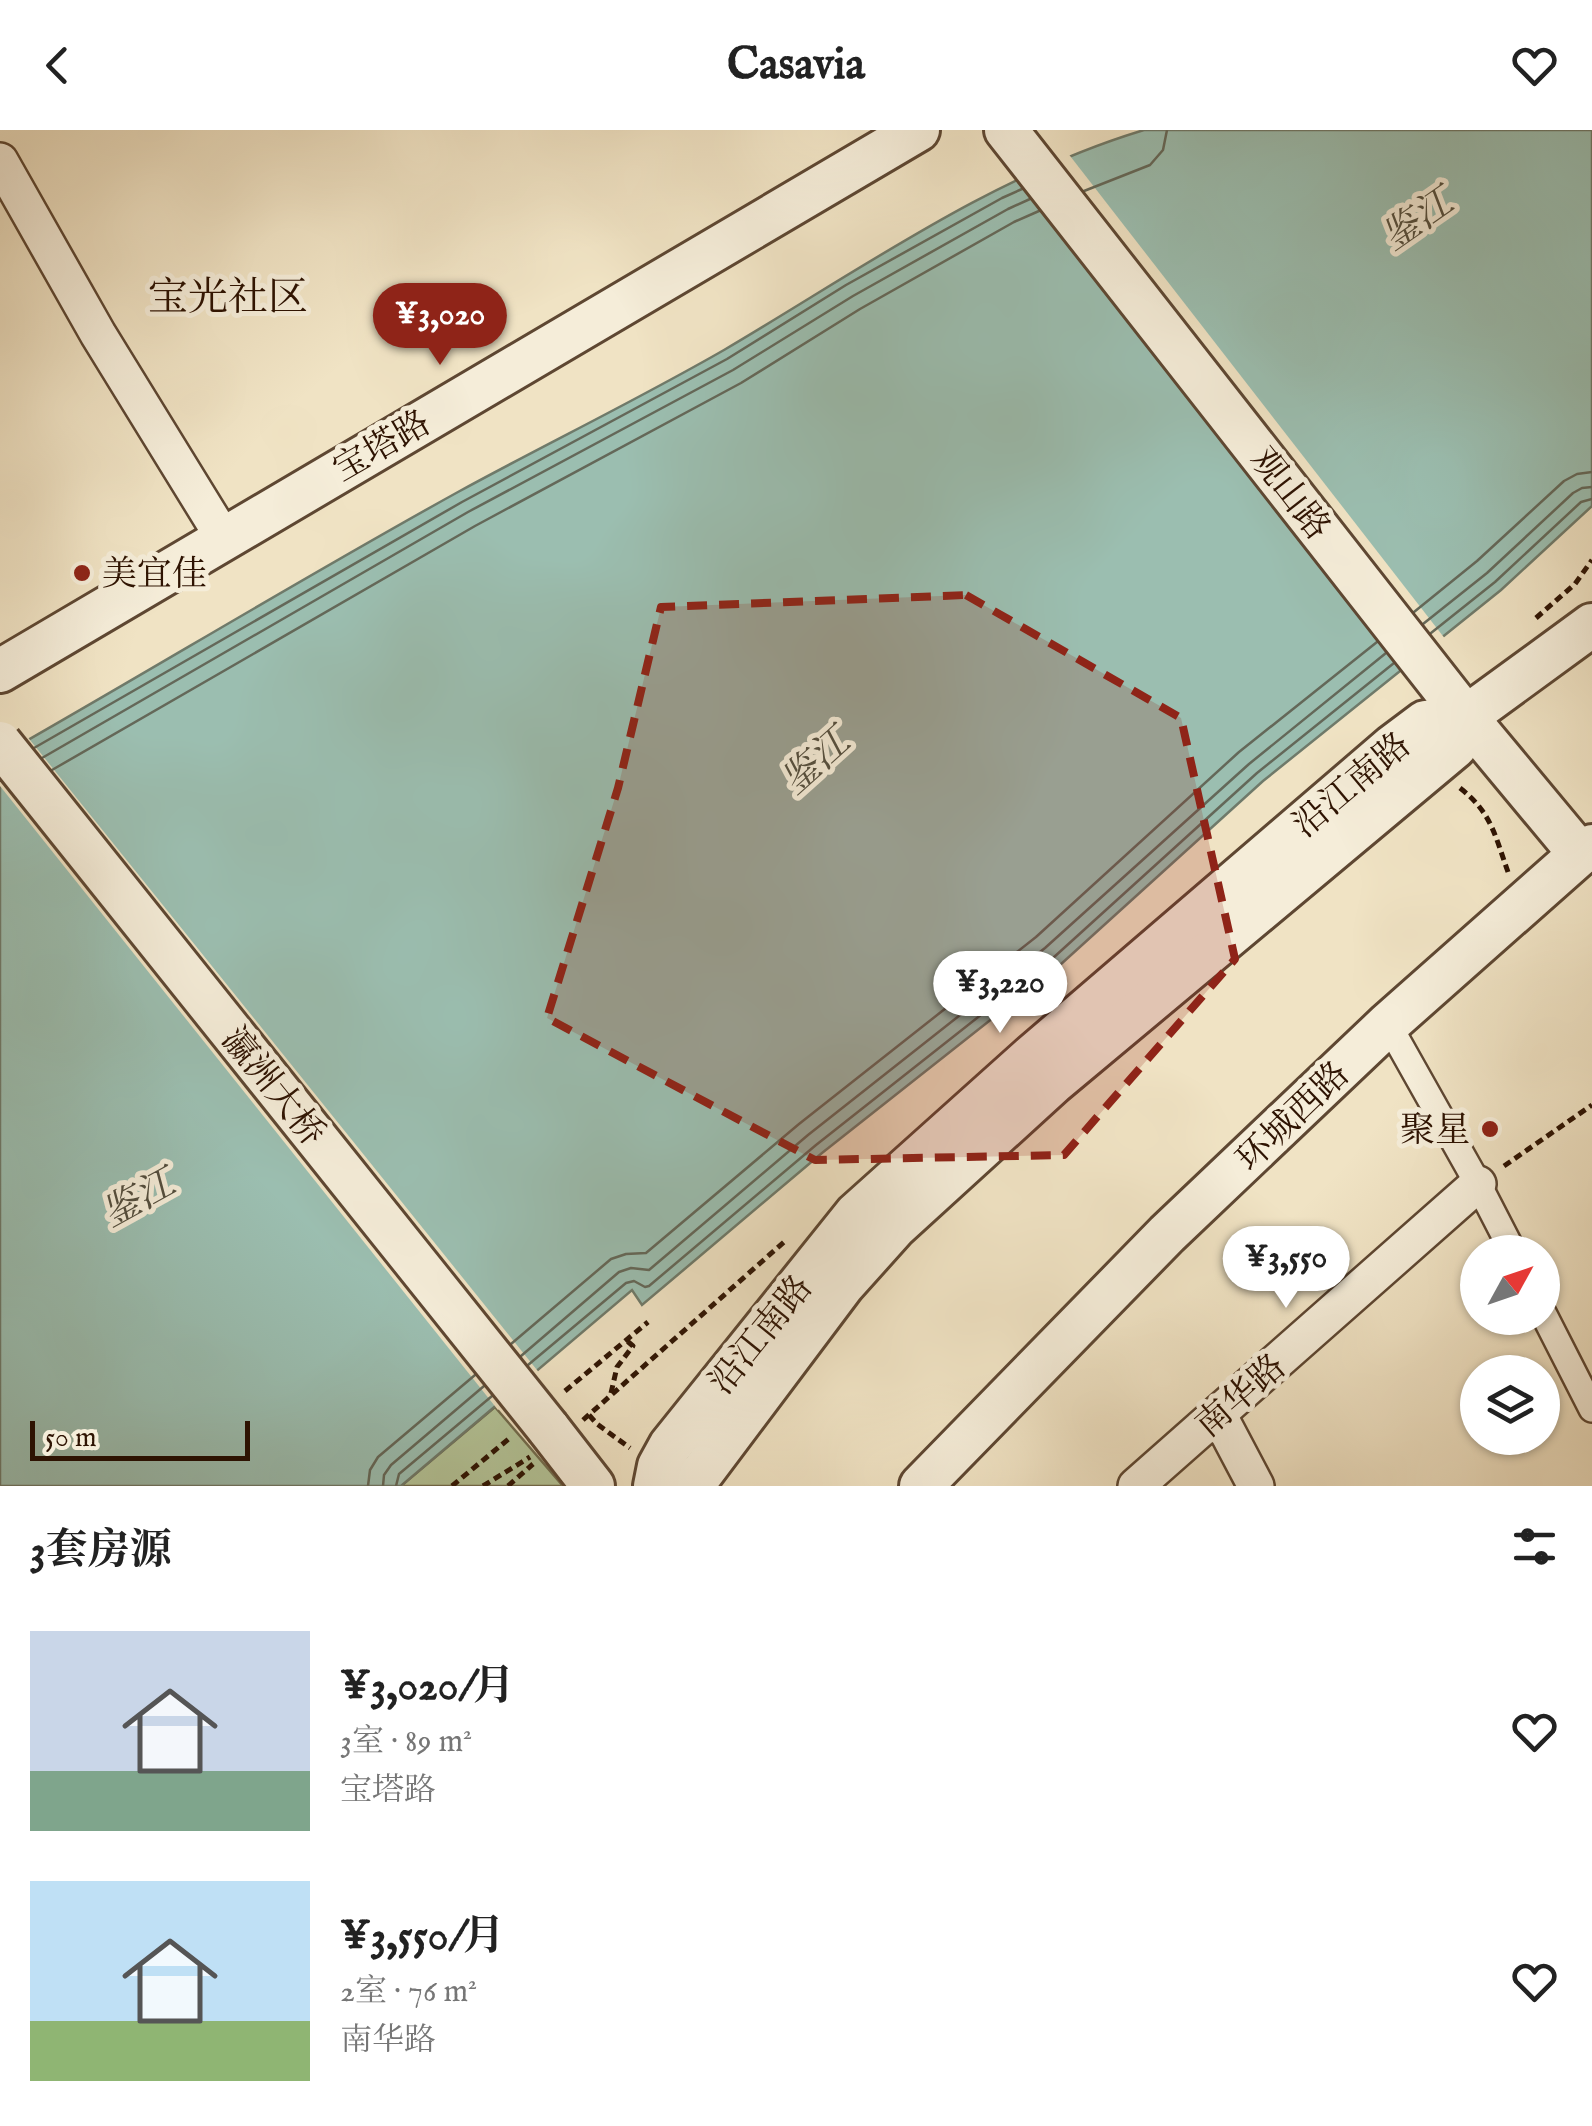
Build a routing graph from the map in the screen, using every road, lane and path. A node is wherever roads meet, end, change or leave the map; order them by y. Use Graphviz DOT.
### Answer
graph roads {
  1 [pos="918,130"];
  2 [pos="1009,134"];
  3 [pos="0,161"];
  4 [pos="223,537"];
  5 [pos="1592,625"];
  6 [pos="0,671"];
  7 [pos="1466,717"];
  8 [pos="0,743"];
  9 [pos="1452,781"];
  10 [pos="1586,850"];
  11 [pos="1520,906"];
  12 [pos="1388,1024"];
  13 [pos="1592,1104"];
  14 [pos="1478,1184"];
  15 [pos="1504,1235"];
  16 [pos="1554,1335"];
  17 [pos="626,1340"];
  18 [pos="610,1396"];
  19 [pos="1592,1409"];
  20 [pos="1218,1414"];
  21 [pos="565,1428"];
  22 [pos="648,1471"];
  23 [pos="487,1485"];
  24 [pos="592,1486"];
  25 [pos="692,1486"];
  26 [pos="921,1486"];
  27 [pos="1136,1486"];
  28 [pos="1256,1486"];
  1 -- 4 [label="street, 宝塔路"];
  2 -- 7 [label="street, 观山路"];
  3 -- 4 [label="street"];
  4 -- 6 [label="street, 宝塔路"];
  5 -- 7 [label="street"];
  7 -- 10 [label="street, 观山路"];
  7 -- 22 [label="street, 沿江南路"];
  7 -- 25 [label="street, 沿江南路"];
  8 -- 21 [label="street, 瀛洲大桥, bridge"];
  9 -- 11 [label="path"];
  10 -- 11 [label="street, 环城西路"];
  11 -- 12 [label="street, 环城西路"];
  12 -- 14 [label="street"];
  12 -- 26 [label="street, 环城西路"];
  13 -- 14 [label="path"];
  14 -- 15 [label="street"];
  14 -- 20 [label="street, 南华路"];
  16 -- 19 [label="street"];
  17 -- 18 [label="path"];
  20 -- 27 [label="street, 南华路"];
  20 -- 28 [label="street"];
  21 -- 22 [label="path"];
  21 -- 23 [label="path"];
  21 -- 24 [label="street, 瀛洲大桥"];
}
